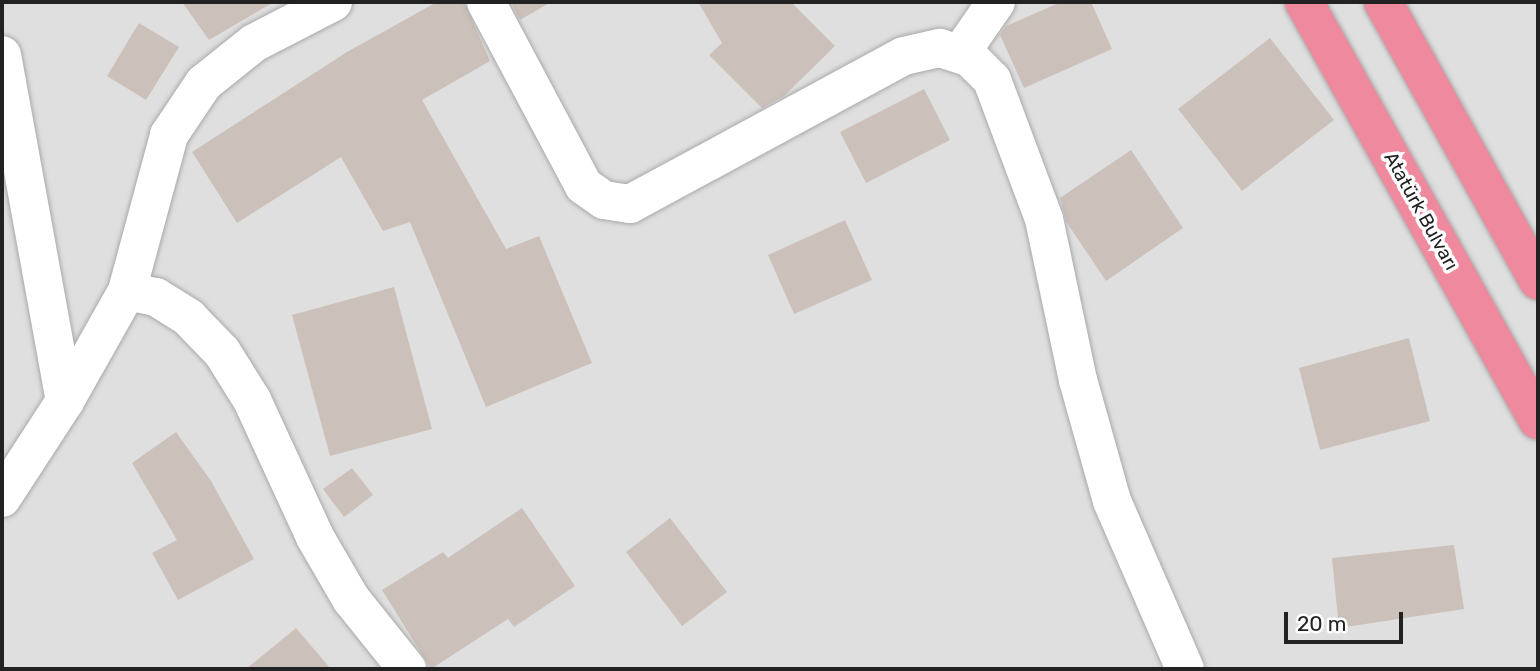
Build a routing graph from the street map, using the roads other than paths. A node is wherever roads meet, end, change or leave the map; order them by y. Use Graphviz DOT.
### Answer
graph roads {
  1 [pos="333,2"];
  2 [pos="486,2"];
  3 [pos="996,2"];
  4 [pos="1304,2"];
  5 [pos="1383,2"];
  6 [pos="960,54"];
  7 [pos="2,55"];
  8 [pos="1538,281"];
  9 [pos="127,291"];
  10 [pos="65,401"];
  11 [pos="1538,420"];
  12 [pos="2,498"];
  13 [pos="407,669"];
  14 [pos="1185,669"];
  1 -- 9 [label="street"];
  2 -- 6 [label="street"];
  3 -- 6 [label="street"];
  4 -- 11 [label="highway, Atatürk Bulvarı"];
  5 -- 8 [label="highway"];
  6 -- 14 [label="street"];
  7 -- 10 [label="street"];
  9 -- 10 [label="street"];
  9 -- 13 [label="street"];
  10 -- 12 [label="street"];
}
